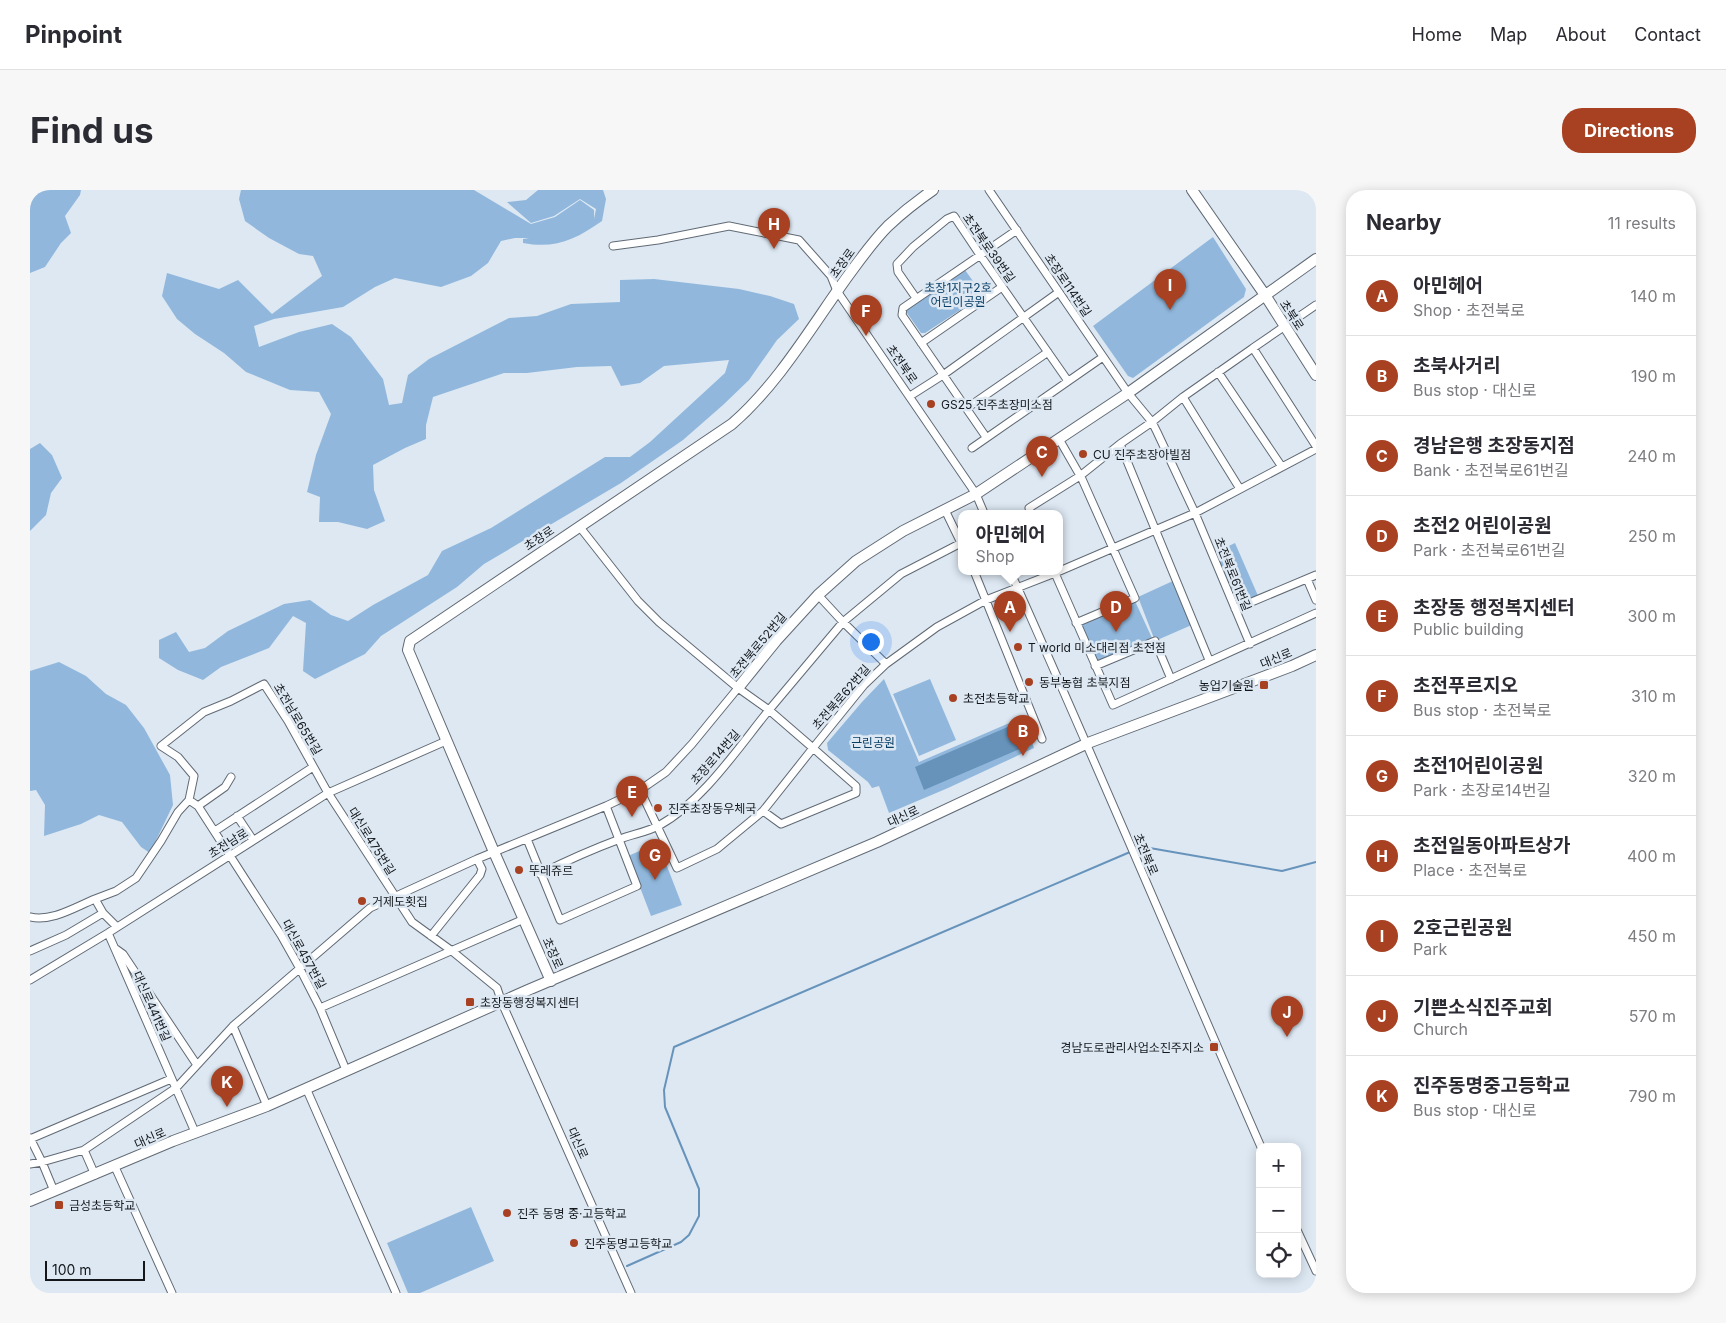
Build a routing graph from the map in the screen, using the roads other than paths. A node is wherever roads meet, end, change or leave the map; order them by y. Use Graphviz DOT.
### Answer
graph roads {
  1 [pos="933,190"];
  2 [pos="989,190"];
  3 [pos="1192,190"];
  4 [pos="1017,230"];
  5 [pos="613,246"];
  6 [pos="980,255"];
  7 [pos="1316,259"];
  8 [pos="1002,287"];
  9 [pos="837,291"];
  10 [pos="1058,292"];
  11 [pos="1265,295"];
  12 [pos="916,298"];
  13 [pos="1316,305"];
  14 [pos="1023,317"];
  15 [pos="1297,318"];
  16 [pos="1285,326"];
  17 [pos="921,343"];
  18 [pos="1253,348"];
  19 [pos="1048,352"];
  20 [pos="1103,357"];
  21 [pos="1218,372"];
  22 [pos="943,375"];
  23 [pos="1316,375"];
  24 [pos="1068,381"];
  25 [pos="1128,393"];
  26 [pos="910,396"];
  27 [pos="1183,397"];
  28 [pos="967,408"];
  29 [pos="1152,422"];
  30 [pos="986,437"];
  31 [pos="1059,439"];
  32 [pos="1120,444"];
  33 [pos="1316,447"];
  34 [pos="972,448"];
  35 [pos="1282,467"];
  36 [pos="1080,476"];
  37 [pos="1240,489"];
  38 [pos="976,494"];
  39 [pos="945,510"];
  40 [pos="983,510"];
  41 [pos="1030,510"];
  42 [pos="1195,513"];
  43 [pos="579,526"];
  44 [pos="1155,529"];
  45 [pos="958,537"];
  46 [pos="958,545"];
  47 [pos="1113,547"];
  48 [pos="1063,568"];
  49 [pos="976,575"];
  50 [pos="1012,575"];
  51 [pos="1047,575"];
  52 [pos="1055,575"];
  53 [pos="1316,575"];
  54 [pos="1307,579"];
  55 [pos="1018,588"];
  56 [pos="818,595"];
  57 [pos="986,600"];
  58 [pos="1316,600"];
  59 [pos="1235,609"];
  60 [pos="1316,613"];
  61 [pos="843,622"];
  62 [pos="1076,623"];
  63 [pos="1250,644"];
  64 [pos="1316,655"];
  65 [pos="1209,660"];
  66 [pos="886,664"];
  67 [pos="1095,666"];
  68 [pos="1171,679"];
  69 [pos="738,688"];
  70 [pos="769,710"];
  71 [pos="1042,739"];
  72 [pos="446,741"];
  73 [pos="1088,743"];
  74 [pos="813,748"];
  75 [pos="313,767"];
  76 [pos="231,778"];
  77 [pos="640,790"];
  78 [pos="328,793"];
  79 [pos="189,800"];
  80 [pos="198,806"];
  81 [pos="606,806"];
  82 [pos="763,811"];
  83 [pos="237,816"];
  84 [pos="658,826"];
  85 [pos="215,831"];
  86 [pos="527,839"];
  87 [pos="253,840"];
  88 [pos="619,840"];
  89 [pos="494,852"];
  90 [pos="230,855"];
  91 [pos="477,859"];
  92 [pos="540,874"];
  93 [pos="394,897"];
  94 [pos="95,899"];
  95 [pos="104,913"];
  96 [pos="30,918"];
  97 [pos="524,919"];
  98 [pos="117,927"];
  99 [pos="108,933"];
  100 [pos="432,936"];
  101 [pos="114,948"];
  102 [pos="30,951"];
  103 [pos="452,952"];
  104 [pos="299,967"];
  105 [pos="30,980"];
  106 [pos="551,981"];
  107 [pos="502,1003"];
  108 [pos="320,1008"];
  109 [pos="233,1026"];
  110 [pos="197,1065"];
  111 [pos="346,1070"];
  112 [pos="171,1079"];
  113 [pos="176,1088"];
  114 [pos="306,1088"];
  115 [pos="267,1106"];
  116 [pos="195,1132"];
  117 [pos="30,1138"];
  118 [pos="1259,1143"];
  119 [pos="84,1150"];
  120 [pos="42,1162"];
  121 [pos="30,1164"];
  122 [pos="115,1166"];
  123 [pos="95,1175"];
  124 [pos="54,1191"];
  125 [pos="30,1202"];
  126 [pos="1298,1233"];
  127 [pos="1316,1270"];
  128 [pos="172,1293"];
  129 [pos="396,1293"];
  130 [pos="631,1293"];
  1 -- 9 [label="street, 초장로"];
  2 -- 4 [label="street, 초장로114번길"];
  3 -- 11 [label="street"];
  4 -- 6 [label="street"];
  4 -- 10 [label="street, 초장로114번길"];
  5 -- 9 [label="street, 초전북로"];
  6 -- 8 [label="street, 초전북로39번길"];
  6 -- 12 [label="street"];
  6 -- 12 [label="street, 초전북로39번길"];
  7 -- 11 [label="street, 초북로"];
  8 -- 14 [label="street, 초전북로39번길"];
  8 -- 17 [label="street"];
  9 -- 26 [label="street, 초전북로"];
  9 -- 43 [label="street, 초장로"];
  10 -- 14 [label="street"];
  10 -- 20 [label="street, 초장로114번길"];
  11 -- 16 [label="street, 초북로"];
  11 -- 25 [label="street, 초전북로52번길"];
  12 -- 17 [label="street"];
  13 -- 15 [label="street"];
  14 -- 19 [label="street, 초전북로39번길"];
  14 -- 22 [label="street"];
  16 -- 18 [label="street"];
  16 -- 23 [label="street, 초북로"];
  17 -- 22 [label="street"];
  18 -- 21 [label="street"];
  18 -- 33 [label="street"];
  19 -- 24 [label="street, 초전북로39번길"];
  19 -- 28 [label="street"];
  20 -- 24 [label="street"];
  20 -- 25 [label="street, 초장로114번길"];
  21 -- 27 [label="street"];
  21 -- 35 [label="street"];
  22 -- 26 [label="street"];
  22 -- 28 [label="street"];
  24 -- 30 [label="street"];
  25 -- 29 [label="street, 초전북로61번길"];
  25 -- 31 [label="street, 초전북로52번길"];
  26 -- 38 [label="street, 초전북로"];
  27 -- 29 [label="street"];
  27 -- 37 [label="street"];
  28 -- 30 [label="street"];
  29 -- 32 [label="street"];
  29 -- 42 [label="street, 초전북로61번길"];
  30 -- 34 [label="street"];
  31 -- 36 [label="street"];
  31 -- 38 [label="street, 초전북로52번길"];
  32 -- 36 [label="street"];
  32 -- 44 [label="street"];
  33 -- 35 [label="street"];
  35 -- 37 [label="street"];
  36 -- 41 [label="street"];
  36 -- 47 [label="street"];
  37 -- 42 [label="street"];
  38 -- 39 [label="street, 초전북로52번길"];
  38 -- 40 [label="street, 초전북로"];
  39 -- 45 [label="street"];
  39 -- 56 [label="street, 초전북로52번길"];
  42 -- 44 [label="street"];
  42 -- 59 [label="street, 초전북로61번길"];
  43 -- 69 [label="street"];
  43 -- 72 [label="street, 초장로"];
  44 -- 47 [label="street"];
  44 -- 65 [label="street"];
  46 -- 61 [label="street"];
  47 -- 48 [label="street"];
  47 -- 62 [label="street"];
  49 -- 57 [label="street"];
  50 -- 55 [label="street, 초전북로"];
  51 -- 55 [label="street"];
  52 -- 62 [label="street"];
  53 -- 54 [label="street"];
  54 -- 58 [label="street"];
  54 -- 59 [label="street"];
  55 -- 57 [label="street, 초전북로62번길"];
  55 -- 73 [label="street, 초전북로"];
  56 -- 61 [label="street"];
  56 -- 69 [label="street, 초전북로52번길"];
  57 -- 66 [label="street, 초전북로62번길"];
  57 -- 71 [label="street"];
  59 -- 63 [label="street, 초전북로61번길"];
  60 -- 63 [label="street"];
  61 -- 66 [label="street"];
  61 -- 70 [label="street"];
  62 -- 67 [label="street"];
  63 -- 65 [label="street"];
  64 -- 73 [label="street, 대신로"];
  65 -- 68 [label="street"];
  66 -- 74 [label="street, 초전북로62번길"];
  67 -- 68 [label="street"];
  67 -- 68 [label="street"];
  69 -- 70 [label="street, 초전북로52번길"];
  69 -- 77 [label="street, 초장로14번길"];
  70 -- 74 [label="street, 초전북로52번길"];
  70 -- 84 [label="street, 초장로14번길"];
  72 -- 78 [label="street, 초전남로"];
  72 -- 89 [label="street, 초장로"];
  73 -- 106 [label="street, 대신로"];
  73 -- 118 [label="street, 초전북로"];
  74 -- 82 [label="street, 초전북로62번길"];
  74 -- 82 [label="street, 초전북로62번길"];
  75 -- 78 [label="street, 초전남로65번길"];
  75 -- 79 [label="street, 초전남로65번길"];
  75 -- 83 [label="street"];
  76 -- 80 [label="street"];
  77 -- 81 [label="street, 초장로14번길"];
  77 -- 84 [label="street"];
  78 -- 87 [label="street, 초전남로"];
  78 -- 93 [label="street, 대신로475번길"];
  79 -- 80 [label="street"];
  79 -- 94 [label="street"];
  80 -- 85 [label="street, 대신로457번길"];
  81 -- 86 [label="street, 초장로14번길"];
  81 -- 88 [label="street"];
  82 -- 84 [label="street, 초전북로62번길"];
  83 -- 85 [label="street"];
  83 -- 87 [label="street"];
  84 -- 88 [label="street, 초장로14번길"];
  85 -- 90 [label="street, 대신로457번길"];
  86 -- 89 [label="street, 초장로14번길"];
  86 -- 92 [label="street"];
  87 -- 90 [label="street, 초전남로"];
  88 -- 92 [label="street"];
  88 -- 92 [label="street"];
  89 -- 91 [label="street, 초장로14번길"];
  89 -- 97 [label="street, 초장로"];
  90 -- 98 [label="street, 초전남로"];
  90 -- 104 [label="street, 대신로457번길"];
  91 -- 93 [label="street, 초장로14번길"];
  91 -- 100 [label="street"];
  93 -- 100 [label="street, 대신로475번길"];
  93 -- 104 [label="street, 초장로14번길"];
  94 -- 95 [label="street"];
  94 -- 96 [label="street"];
  95 -- 98 [label="street"];
  95 -- 102 [label="street"];
  97 -- 103 [label="street"];
  97 -- 106 [label="street, 초장로"];
  98 -- 99 [label="street, 초전남로"];
  99 -- 101 [label="street, 대신로441번길"];
  99 -- 105 [label="street, 초전남로"];
  100 -- 103 [label="street, 대신로475번길"];
  101 -- 110 [label="street"];
  101 -- 112 [label="street, 대신로441번길"];
  103 -- 107 [label="street, 대신로475번길"];
  103 -- 108 [label="street"];
  104 -- 108 [label="street, 대신로457번길"];
  104 -- 109 [label="street, 초장로14번길"];
  106 -- 107 [label="street, 대신로"];
  107 -- 111 [label="street, 대신로"];
  107 -- 130 [label="street, 대신로"];
  108 -- 111 [label="street, 대신로457번길"];
  109 -- 110 [label="street, 초장로14번길"];
  109 -- 115 [label="street"];
  110 -- 113 [label="street, 초장로14번길"];
  111 -- 114 [label="street, 대신로"];
  112 -- 113 [label="street, 대신로441번길"];
  112 -- 117 [label="street"];
  113 -- 116 [label="street, 대신로441번길"];
  113 -- 119 [label="street, 대신로"];
  114 -- 115 [label="street, 대신로"];
  114 -- 129 [label="street"];
  115 -- 116 [label="street, 대신로"];
  116 -- 122 [label="street, 대신로"];
  117 -- 120 [label="street"];
  119 -- 120 [label="street, 대신로"];
  119 -- 123 [label="street"];
  120 -- 121 [label="street, 대신로"];
  120 -- 124 [label="street"];
  122 -- 123 [label="street, 대신로"];
  122 -- 128 [label="street"];
  123 -- 124 [label="street, 대신로"];
  124 -- 125 [label="street, 대신로"];
  126 -- 127 [label="street"];
}
